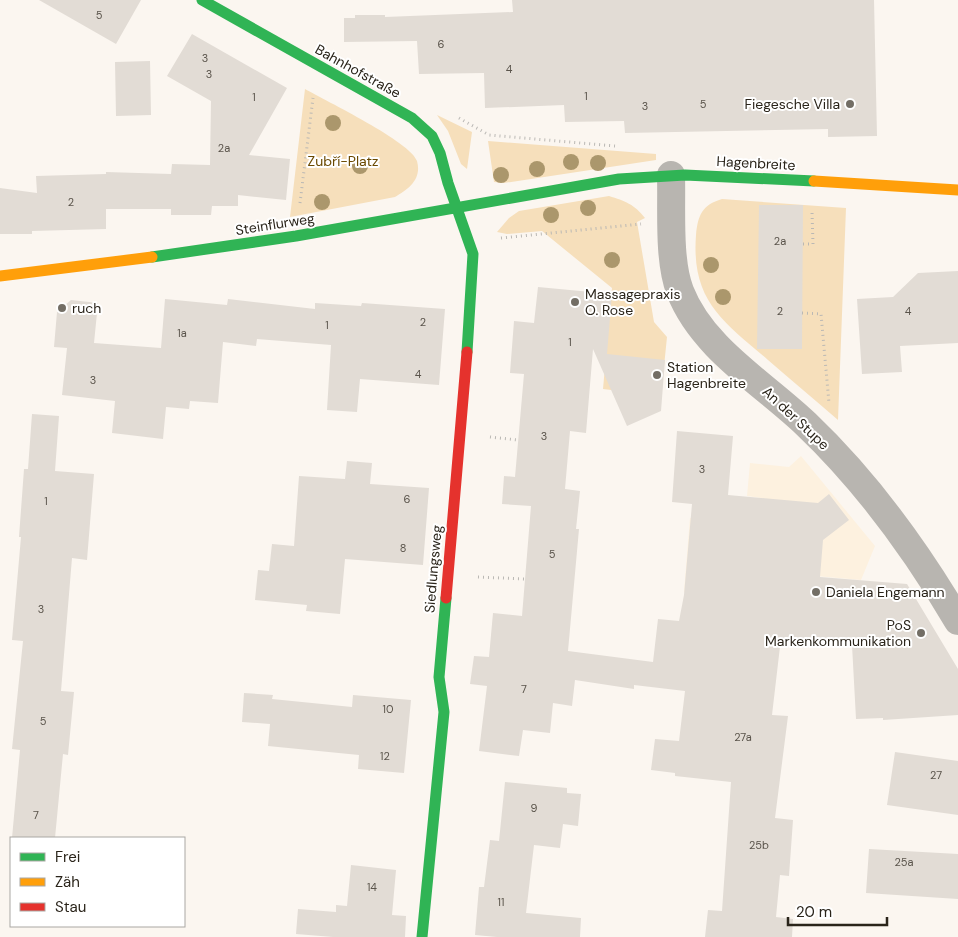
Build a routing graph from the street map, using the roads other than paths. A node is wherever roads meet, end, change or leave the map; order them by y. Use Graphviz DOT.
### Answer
graph roads {
  1 [pos="202,0"];
  2 [pos="671,175"];
  3 [pos="553,190"];
  4 [pos="958,190"];
  5 [pos="456,206"];
  6 [pos="0,276"];
  7 [pos="958,621"];
  8 [pos="422,937"];
  1 -- 5 [label="street, Bahnhofstraße"];
  2 -- 3 [label="street, Hagenbreite"];
  2 -- 4 [label="street, Hagenbreite"];
  2 -- 7 [label="street, An der Stupe"];
  3 -- 5 [label="street, Steinflurweg"];
  5 -- 6 [label="street, Steinflurweg"];
  5 -- 8 [label="street, Siedlungsweg"];
}
